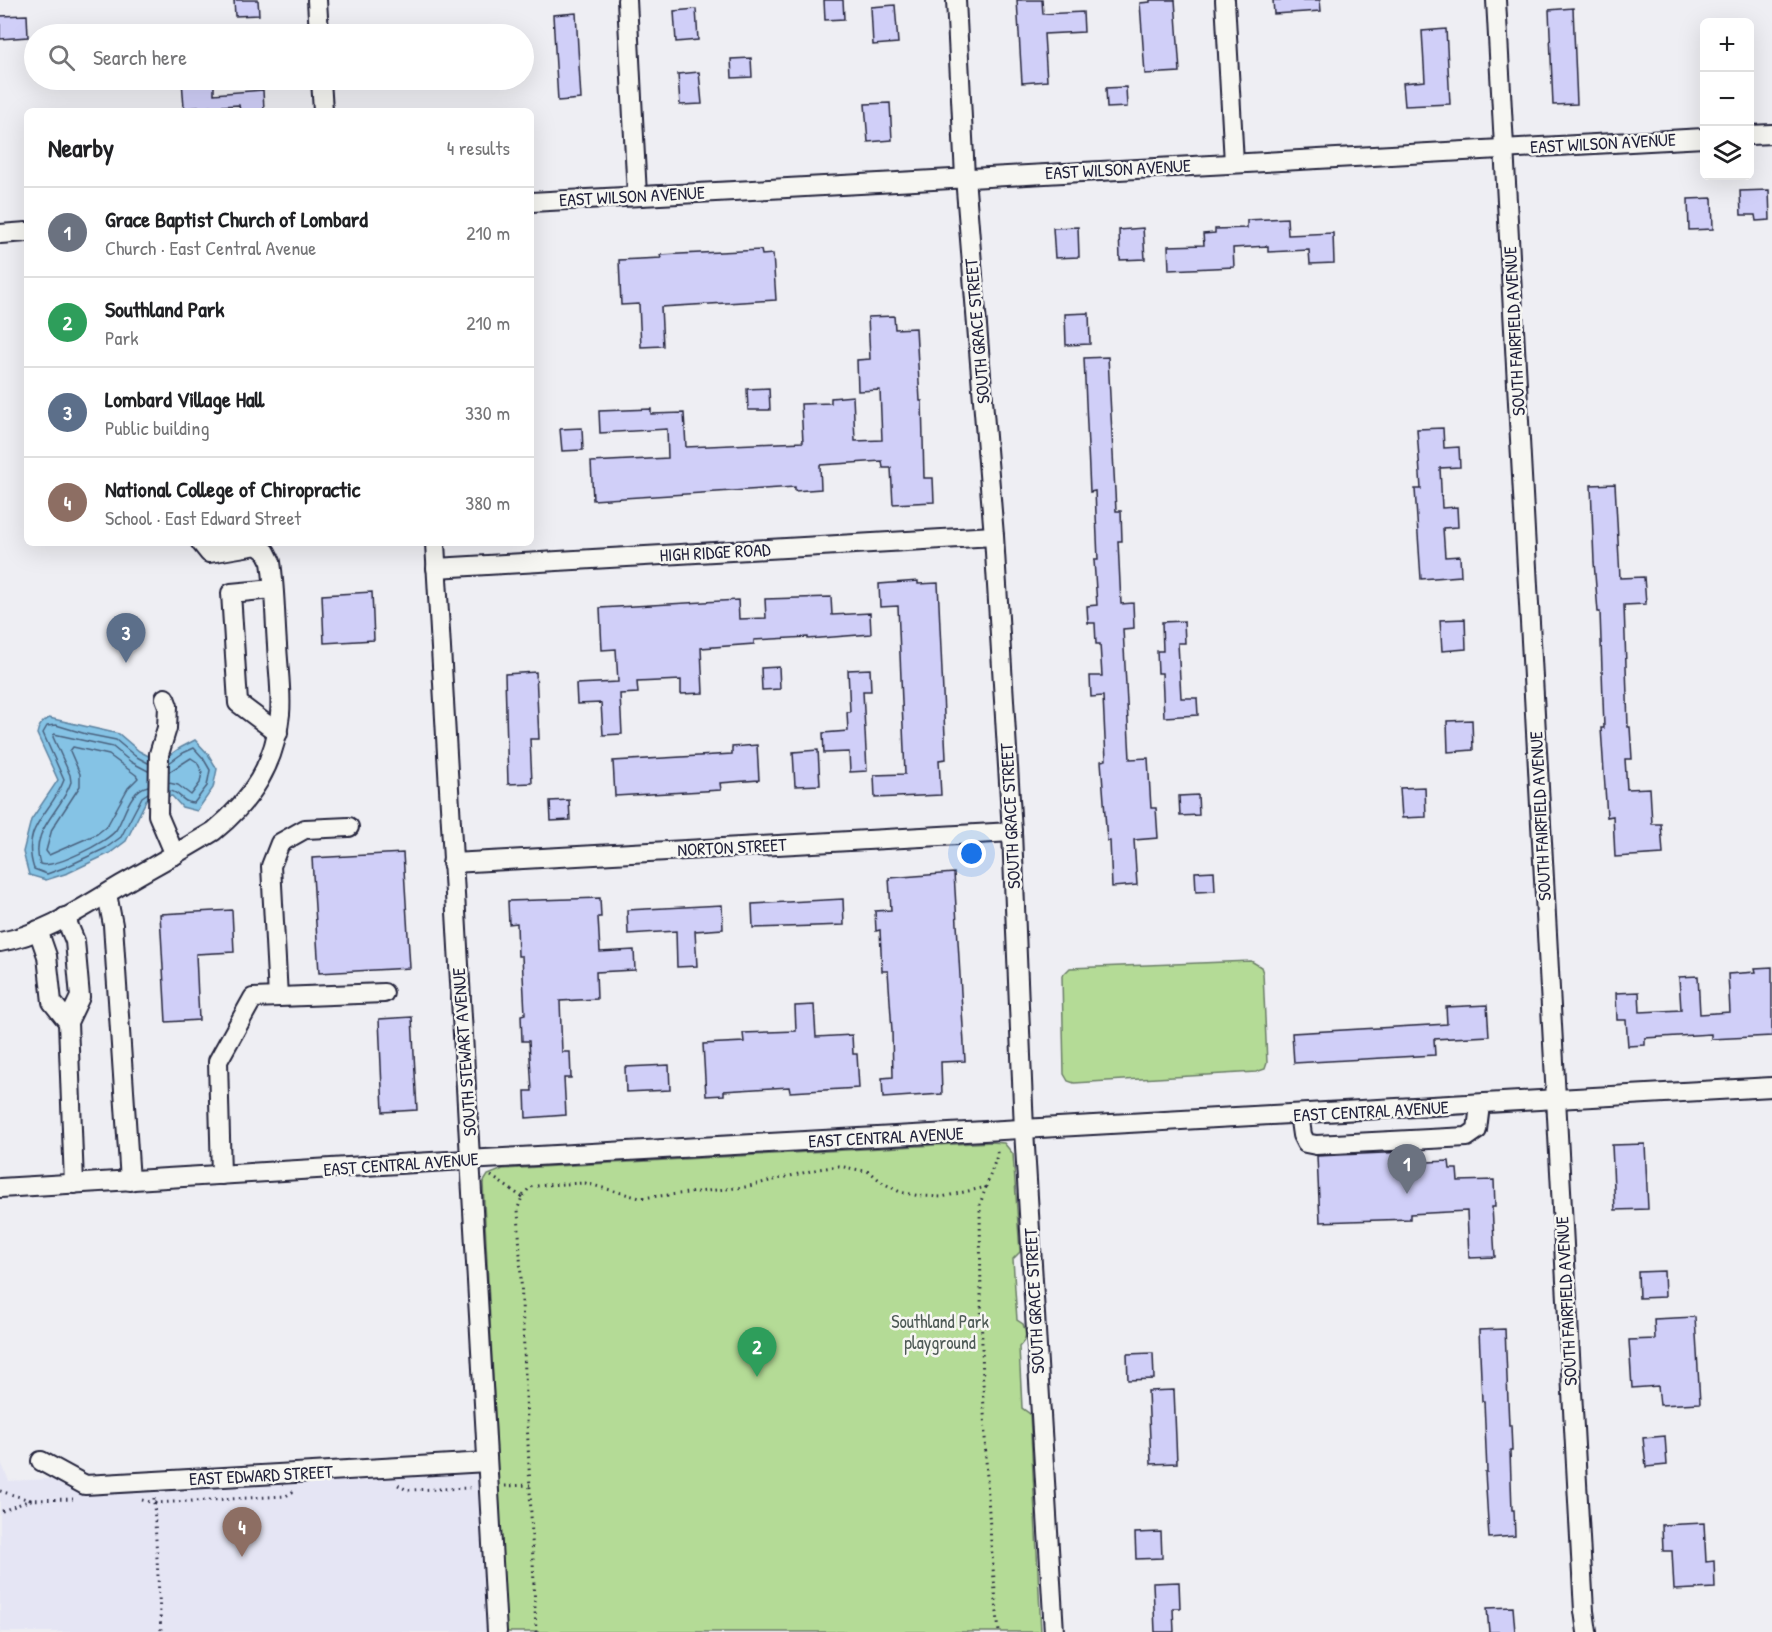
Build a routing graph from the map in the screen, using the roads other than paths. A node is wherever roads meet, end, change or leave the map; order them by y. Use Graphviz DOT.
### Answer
graph roads {
  1 [pos="317,0"];
  2 [pos="627,0"];
  3 [pos="956,0"];
  4 [pos="1225,0"];
  5 [pos="1496,0"];
  6 [pos="318,24"];
  7 [pos="322,90"];
  8 [pos="323,108"];
  9 [pos="1772,134"];
  10 [pos="1754,135"];
  11 [pos="1700,138"];
  12 [pos="1504,148"];
  13 [pos="1234,163"];
  14 [pos="965,177"];
  15 [pos="637,196"];
  16 [pos="534,202"];
  17 [pos="24,232"];
  18 [pos="0,234"];
  19 [pos="994,536"];
  20 [pos="203,546"];
  21 [pos="246,546"];
  22 [pos="258,546"];
  23 [pos="435,546"];
  24 [pos="436,568"];
  25 [pos="273,589"];
  26 [pos="165,698"];
  27 [pos="278,733"];
  28 [pos="349,827"];
  29 [pos="1012,832"];
  30 [pos="175,855"];
  31 [pos="452,863"];
  32 [pos="107,894"];
  33 [pos="65,917"];
  34 [pos="38,930"];
  35 [pos="0,942"];
  36 [pos="384,993"];
  37 [pos="278,997"];
  38 [pos="68,1022"];
  39 [pos="1772,1087"];
  40 [pos="1555,1101"];
  41 [pos="1480,1104"];
  42 [pos="1299,1114"];
  43 [pos="1024,1130"];
  44 [pos="479,1159"];
  45 [pos="222,1175"];
  46 [pos="130,1181"];
  47 [pos="74,1184"];
  48 [pos="0,1188"];
  49 [pos="41,1461"];
  50 [pos="487,1462"];
  51 [pos="496,1632"];
  52 [pos="1054,1632"];
  53 [pos="1587,1632"];
  1 -- 6 [label="street"];
  2 -- 15 [label="street"];
  3 -- 14 [label="street, SOUTH GRACE STREET"];
  4 -- 13 [label="street"];
  5 -- 12 [label="street, SOUTH FAIRFIELD AVENUE"];
  7 -- 8 [label="street"];
  9 -- 10 [label="street"];
  11 -- 12 [label="street, EAST WILSON AVENUE"];
  12 -- 13 [label="street, EAST WILSON AVENUE"];
  12 -- 40 [label="street, SOUTH FAIRFIELD AVENUE"];
  13 -- 14 [label="street, EAST WILSON AVENUE"];
  14 -- 15 [label="street, EAST WILSON AVENUE"];
  14 -- 19 [label="street, SOUTH GRACE STREET"];
  15 -- 16 [label="street, EAST WILSON AVENUE"];
  17 -- 18 [label="street"];
  19 -- 24 [label="street, HIGH RIDGE ROAD"];
  19 -- 29 [label="street, SOUTH GRACE STREET"];
  20 -- 21 [label="street"];
  22 -- 25 [label="street"];
  23 -- 24 [label="street, SOUTH STEWART AVENUE"];
  24 -- 31 [label="street, SOUTH STEWART AVENUE"];
  25 -- 27 [label="street"];
  25 -- 27 [label="street"];
  26 -- 30 [label="street"];
  27 -- 30 [label="street"];
  28 -- 37 [label="street"];
  29 -- 31 [label="street, NORTON STREET"];
  29 -- 43 [label="street, SOUTH GRACE STREET"];
  30 -- 32 [label="street"];
  31 -- 44 [label="street, SOUTH STEWART AVENUE"];
  32 -- 33 [label="street"];
  32 -- 46 [label="street"];
  33 -- 34 [label="street"];
  33 -- 38 [label="street"];
  34 -- 35 [label="street"];
  34 -- 38 [label="street"];
  36 -- 37 [label="street"];
  37 -- 45 [label="street"];
  38 -- 47 [label="street"];
  39 -- 40 [label="street, EAST CENTRAL AVENUE"];
  40 -- 41 [label="street, EAST CENTRAL AVENUE"];
  40 -- 53 [label="street, SOUTH FAIRFIELD AVENUE"];
  41 -- 42 [label="street, EAST CENTRAL AVENUE"];
  41 -- 42 [label="street"];
  42 -- 43 [label="street, EAST CENTRAL AVENUE"];
  43 -- 44 [label="street, EAST CENTRAL AVENUE"];
  43 -- 52 [label="street, SOUTH GRACE STREET"];
  44 -- 45 [label="street, EAST CENTRAL AVENUE"];
  44 -- 50 [label="street, SOUTH STEWART AVENUE"];
  45 -- 46 [label="street, EAST CENTRAL AVENUE"];
  46 -- 47 [label="street, EAST CENTRAL AVENUE"];
  47 -- 48 [label="street, EAST CENTRAL AVENUE"];
  49 -- 50 [label="street, EAST EDWARD STREET"];
  50 -- 51 [label="street, SOUTH STEWART AVENUE"];
}
